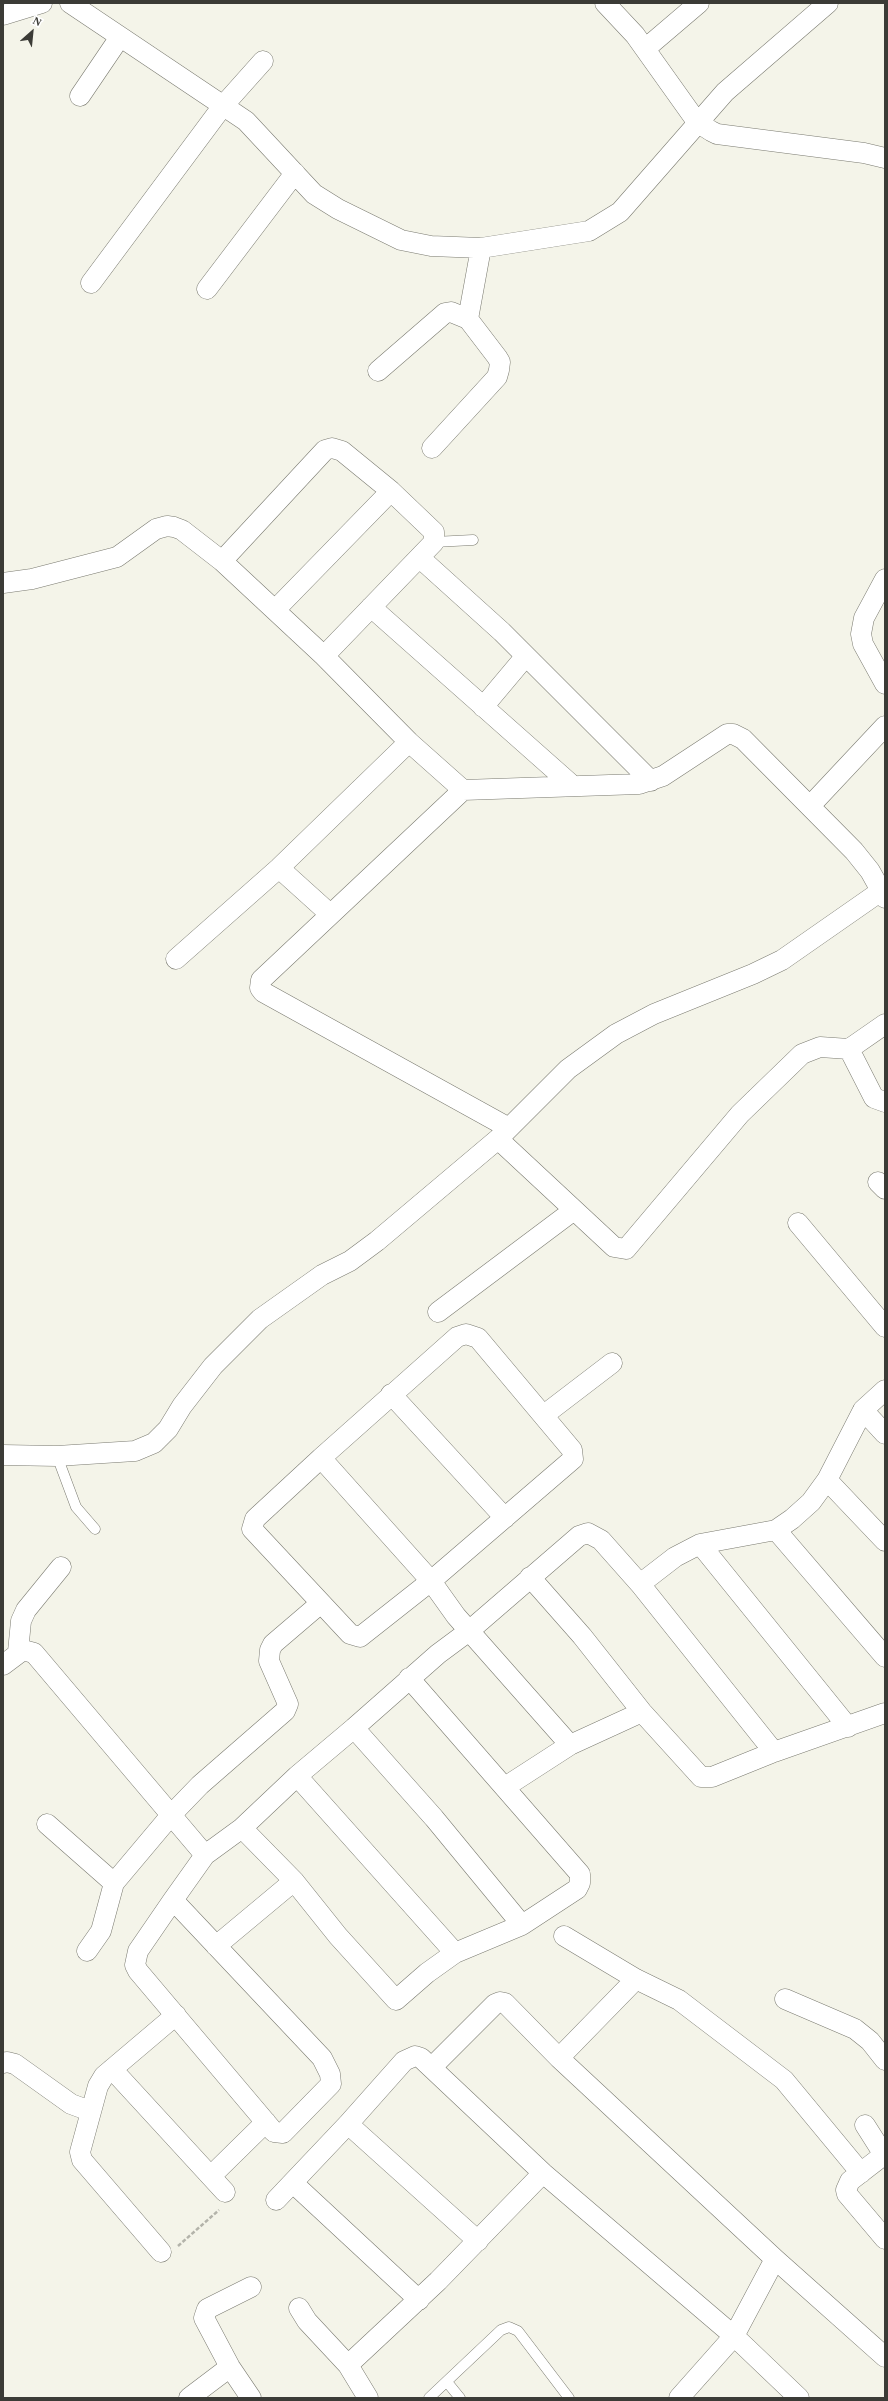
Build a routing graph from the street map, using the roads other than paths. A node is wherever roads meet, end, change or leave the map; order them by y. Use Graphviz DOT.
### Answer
graph roads {
  1 [pos="42,3"];
  2 [pos="70,3"];
  3 [pos="606,3"];
  4 [pos="699,3"];
  5 [pos="828,3"];
  6 [pos="3,15"];
  7 [pos="120,37"];
  8 [pos="645,49"];
  9 [pos="263,62"];
  10 [pos="80,96"];
  11 [pos="222,107"];
  12 [pos="697,122"];
  13 [pos="885,158"];
  14 [pos="295,173"];
  15 [pos="481,248"];
  16 [pos="91,283"];
  17 [pos="207,289"];
  18 [pos="468,319"];
  19 [pos="378,371"];
  20 [pos="432,448"];
  21 [pos="391,491"];
  22 [pos="473,540"];
  23 [pos="434,542"];
  24 [pos="420,558"];
  25 [pos="222,561"];
  26 [pos="885,579"];
  27 [pos="3,583"];
  28 [pos="371,608"];
  29 [pos="275,610"];
  30 [pos="324,656"];
  31 [pos="525,657"];
  32 [pos="885,684"];
  33 [pos="483,707"];
  34 [pos="885,726"];
  35 [pos="409,742"];
  36 [pos="651,781"];
  37 [pos="573,786"];
  38 [pos="463,790"];
  39 [pos="810,806"];
  40 [pos="279,868"];
  41 [pos="883,895"];
  42 [pos="330,914"];
  43 [pos="176,959"];
  44 [pos="885,1024"];
  45 [pos="849,1049"];
  46 [pos="885,1102"];
  47 [pos="504,1134"];
  48 [pos="574,1210"];
  49 [pos="798,1223"];
  50 [pos="438,1312"];
  51 [pos="885,1327"];
  52 [pos="612,1363"];
  53 [pos="885,1390"];
  54 [pos="391,1394"];
  55 [pos="863,1410"];
  56 [pos="544,1415"];
  57 [pos="885,1434"];
  58 [pos="3,1455"];
  59 [pos="57,1456"];
  60 [pos="321,1458"];
  61 [pos="827,1480"];
  62 [pos="505,1518"];
  63 [pos="95,1529"];
  64 [pos="776,1530"];
  65 [pos="885,1541"];
  66 [pos="700,1544"];
  67 [pos="61,1567"];
  68 [pos="530,1577"];
  69 [pos="431,1582"];
  70 [pos="640,1584"];
  71 [pos="321,1603"];
  72 [pos="469,1630"];
  73 [pos="18,1652"];
  74 [pos="885,1657"];
  75 [pos="3,1665"];
  76 [pos="409,1678"];
  77 [pos="642,1712"];
  78 [pos="885,1713"];
  79 [pos="848,1727"];
  80 [pos="354,1728"];
  81 [pos="570,1745"];
  82 [pos="774,1752"];
  83 [pos="297,1776"];
  84 [pos="505,1787"];
  85 [pos="176,1819"];
  86 [pos="47,1824"];
  87 [pos="242,1828"];
  88 [pos="205,1855"];
  89 [pos="294,1881"];
  90 [pos="114,1882"];
  91 [pos="173,1900"];
  92 [pos="522,1924"];
  93 [pos="564,1936"];
  94 [pos="216,1946"];
  95 [pos="87,1951"];
  96 [pos="455,1953"];
  97 [pos="636,1979"];
  98 [pos="785,1998"];
  99 [pos="176,2015"];
  100 [pos="559,2058"];
  101 [pos="885,2060"];
  102 [pos="3,2064"];
  103 [pos="433,2066"];
  104 [pos="112,2069"];
  105 [pos="81,2108"];
  106 [pos="266,2122"];
  107 [pos="348,2124"];
  108 [pos="865,2125"];
  109 [pos="884,2155"];
  110 [pos="543,2173"];
  111 [pos="861,2173"];
  112 [pos="211,2176"];
  113 [pos="293,2183"];
  114 [pos="225,2192"];
  115 [pos="276,2200"];
  116 [pos="885,2239"];
  117 [pos="478,2241"];
  118 [pos="161,2252"];
  119 [pos="775,2259"];
  120 [pos="251,2287"];
  121 [pos="419,2300"];
  122 [pos="299,2308"];
  123 [pos="734,2336"];
  124 [pos="885,2357"];
  125 [pos="348,2365"];
  126 [pos="230,2367"];
  127 [pos="447,2382"];
  128 [pos="189,2398"];
  129 [pos="251,2398"];
  130 [pos="368,2398"];
  131 [pos="429,2398"];
  132 [pos="460,2398"];
  133 [pos="570,2398"];
  134 [pos="679,2398"];
  135 [pos="799,2398"];
  1 -- 6 [label="street"];
  2 -- 7 [label="street"];
  3 -- 8 [label="street"];
  4 -- 8 [label="street"];
  5 -- 12 [label="street"];
  7 -- 10 [label="street"];
  7 -- 11 [label="street"];
  8 -- 12 [label="street"];
  9 -- 11 [label="street"];
  11 -- 14 [label="street"];
  11 -- 16 [label="street"];
  12 -- 13 [label="street"];
  12 -- 15 [label="street"];
  14 -- 15 [label="street"];
  14 -- 17 [label="street"];
  15 -- 18 [label="street"];
  18 -- 19 [label="street"];
  18 -- 20 [label="street"];
  21 -- 23 [label="street"];
  21 -- 25 [label="street"];
  21 -- 29 [label="street"];
  22 -- 23 [label="lane"];
  23 -- 24 [label="street"];
  24 -- 28 [label="street"];
  24 -- 31 [label="street"];
  25 -- 27 [label="street"];
  25 -- 29 [label="street"];
  26 -- 32 [label="street"];
  28 -- 30 [label="street"];
  28 -- 33 [label="street"];
  29 -- 30 [label="street"];
  30 -- 35 [label="street"];
  31 -- 33 [label="street"];
  31 -- 36 [label="street"];
  33 -- 37 [label="street"];
  34 -- 39 [label="street"];
  35 -- 38 [label="street"];
  35 -- 40 [label="street"];
  36 -- 37 [label="street"];
  36 -- 39 [label="street"];
  37 -- 38 [label="street"];
  38 -- 42 [label="street"];
  39 -- 41 [label="street"];
  40 -- 42 [label="street"];
  40 -- 43 [label="street"];
  41 -- 47 [label="street"];
  42 -- 47 [label="street"];
  44 -- 45 [label="street"];
  45 -- 46 [label="street"];
  45 -- 48 [label="street"];
  47 -- 48 [label="street"];
  47 -- 59 [label="street"];
  48 -- 50 [label="street"];
  49 -- 51 [label="street"];
  52 -- 56 [label="street"];
  53 -- 55 [label="street"];
  54 -- 56 [label="street"];
  54 -- 60 [label="street"];
  54 -- 62 [label="street"];
  55 -- 57 [label="street"];
  55 -- 61 [label="street"];
  56 -- 62 [label="street"];
  58 -- 59 [label="street"];
  59 -- 63 [label="lane"];
  60 -- 69 [label="street"];
  60 -- 71 [label="street"];
  61 -- 64 [label="street"];
  61 -- 65 [label="street"];
  62 -- 69 [label="street"];
  64 -- 66 [label="street"];
  64 -- 74 [label="street"];
  66 -- 70 [label="street"];
  66 -- 79 [label="street"];
  67 -- 73 [label="street"];
  68 -- 70 [label="street"];
  68 -- 72 [label="street"];
  68 -- 77 [label="street"];
  69 -- 71 [label="street"];
  69 -- 72 [label="street"];
  70 -- 82 [label="street"];
  71 -- 85 [label="street"];
  72 -- 76 [label="street"];
  72 -- 81 [label="street"];
  73 -- 75 [label="street"];
  73 -- 85 [label="street"];
  76 -- 80 [label="street"];
  76 -- 84 [label="street"];
  77 -- 81 [label="street"];
  77 -- 82 [label="street"];
  78 -- 79 [label="street"];
  79 -- 82 [label="street"];
  80 -- 83 [label="street"];
  80 -- 92 [label="street"];
  81 -- 84 [label="street"];
  83 -- 87 [label="street"];
  83 -- 96 [label="street"];
  84 -- 92 [label="street"];
  85 -- 88 [label="street"];
  85 -- 90 [label="street"];
  86 -- 90 [label="street"];
  87 -- 88 [label="street"];
  87 -- 89 [label="street"];
  88 -- 91 [label="street"];
  89 -- 94 [label="street"];
  89 -- 96 [label="street"];
  90 -- 95 [label="street"];
  91 -- 94 [label="street"];
  91 -- 99 [label="street"];
  92 -- 96 [label="street"];
  93 -- 97 [label="street"];
  94 -- 106 [label="street"];
  97 -- 100 [label="street"];
  97 -- 111 [label="street"];
  98 -- 101 [label="street"];
  99 -- 104 [label="street"];
  99 -- 106 [label="street"];
  100 -- 103 [label="street"];
  100 -- 119 [label="street"];
  102 -- 105 [label="street"];
  103 -- 107 [label="street"];
  103 -- 110 [label="street"];
  104 -- 105 [label="street"];
  104 -- 112 [label="street"];
  105 -- 118 [label="street"];
  106 -- 112 [label="street"];
  107 -- 113 [label="street"];
  107 -- 117 [label="street"];
  108 -- 109 [label="street"];
  109 -- 111 [label="street"];
  110 -- 117 [label="street"];
  110 -- 123 [label="street"];
  111 -- 116 [label="street"];
  112 -- 114 [label="street"];
  113 -- 115 [label="street"];
  113 -- 121 [label="street"];
  117 -- 121 [label="street"];
  119 -- 123 [label="street"];
  119 -- 124 [label="street"];
  120 -- 126 [label="street"];
  121 -- 125 [label="street"];
  122 -- 125 [label="street"];
  123 -- 134 [label="street"];
  123 -- 135 [label="street"];
  125 -- 130 [label="street"];
  126 -- 128 [label="street"];
  126 -- 129 [label="street"];
  127 -- 131 [label="lane"];
  127 -- 132 [label="lane"];
  127 -- 133 [label="lane"];
}
